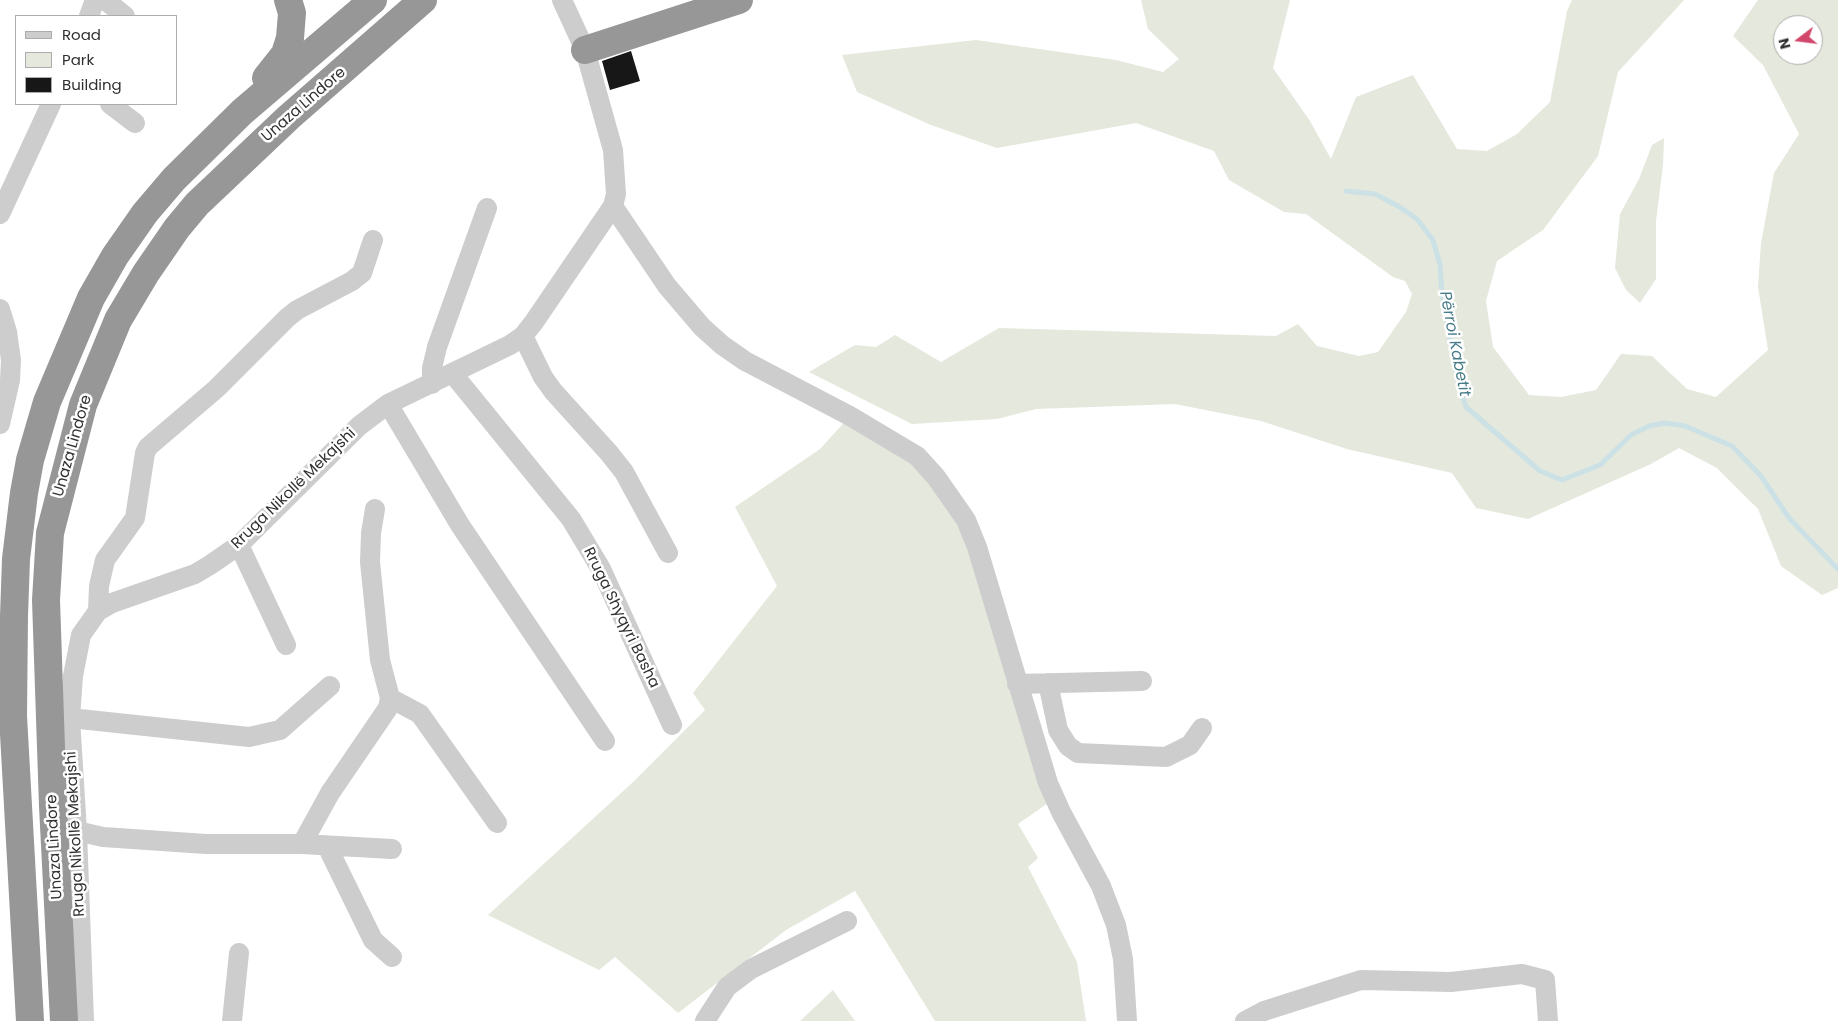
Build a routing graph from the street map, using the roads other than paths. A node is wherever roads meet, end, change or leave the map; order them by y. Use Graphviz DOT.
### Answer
graph roads {
  1 [pos="95,0"];
  2 [pos="105,0"];
  3 [pos="288,0"];
  4 [pos="373,0"];
  5 [pos="423,0"];
  6 [pos="562,0"];
  7 [pos="739,0"];
  8 [pos="88,15"];
  9 [pos="125,15"];
  10 [pos="585,50"];
  11 [pos="51,105"];
  12 [pos="111,105"];
  13 [pos="135,123"];
  14 [pos="613,206"];
  15 [pos="487,208"];
  16 [pos="0,214"];
  17 [pos="373,240"];
  18 [pos="0,309"];
  19 [pos="523,336"];
  20 [pos="452,374"];
  21 [pos="432,384"];
  22 [pos="388,404"];
  23 [pos="0,424"];
  24 [pos="30,460"];
  25 [pos="375,509"];
  26 [pos="239,545"];
  27 [pos="668,553"];
  28 [pos="98,612"];
  29 [pos="286,645"];
  30 [pos="1142,681"];
  31 [pos="1048,683"];
  32 [pos="1017,684"];
  33 [pos="330,686"];
  34 [pos="390,698"];
  35 [pos="70,718"];
  36 [pos="672,725"];
  37 [pos="1202,728"];
  38 [pos="605,741"];
  39 [pos="497,824"];
  40 [pos="77,831"];
  41 [pos="302,844"];
  42 [pos="327,846"];
  43 [pos="392,849"];
  44 [pos="847,922"];
  45 [pos="238,954"];
  46 [pos="392,957"];
  47 [pos="30,1021"];
  48 [pos="64,1021"];
  49 [pos="84,1021"];
  50 [pos="232,1021"];
  51 [pos="704,1021"];
  52 [pos="1127,1021"];
  53 [pos="1245,1021"];
  54 [pos="1548,1021"];
  1 -- 8 [label="street"];
  2 -- 9 [label="street"];
  3 -- 24 [label="highway"];
  4 -- 24 [label="highway"];
  5 -- 48 [label="highway, Unaza Lindore"];
  6 -- 10 [label="street, Rruga Nikollë Mekajshi"];
  7 -- 10 [label="highway"];
  10 -- 14 [label="street, Rruga Nikollë Mekajshi"];
  11 -- 16 [label="street"];
  12 -- 13 [label="street"];
  14 -- 19 [label="street, Rruga Nikollë Mekajshi"];
  14 -- 32 [label="street"];
  15 -- 21 [label="street"];
  17 -- 28 [label="street"];
  18 -- 23 [label="street"];
  19 -- 20 [label="street, Rruga Nikollë Mekajshi"];
  19 -- 27 [label="street"];
  20 -- 21 [label="street, Rruga Nikollë Mekajshi"];
  20 -- 36 [label="street, Rruga Shyqyri Basha"];
  21 -- 22 [label="street, Rruga Nikollë Mekajshi"];
  22 -- 26 [label="street, Rruga Nikollë Mekajshi"];
  22 -- 38 [label="street"];
  24 -- 47 [label="highway"];
  25 -- 34 [label="street"];
  26 -- 28 [label="street, Rruga Nikollë Mekajshi"];
  26 -- 29 [label="street"];
  28 -- 35 [label="street, Rruga Nikollë Mekajshi"];
  30 -- 31 [label="street"];
  31 -- 32 [label="street"];
  31 -- 37 [label="street"];
  32 -- 52 [label="street"];
  33 -- 35 [label="street"];
  34 -- 39 [label="street"];
  34 -- 41 [label="street"];
  35 -- 40 [label="street, Rruga Nikollë Mekajshi"];
  40 -- 41 [label="street"];
  40 -- 49 [label="street, Rruga Nikollë Mekajshi"];
  41 -- 42 [label="street"];
  42 -- 43 [label="street"];
  42 -- 46 [label="street"];
  44 -- 51 [label="street"];
  45 -- 50 [label="street"];
  53 -- 54 [label="street"];
}
